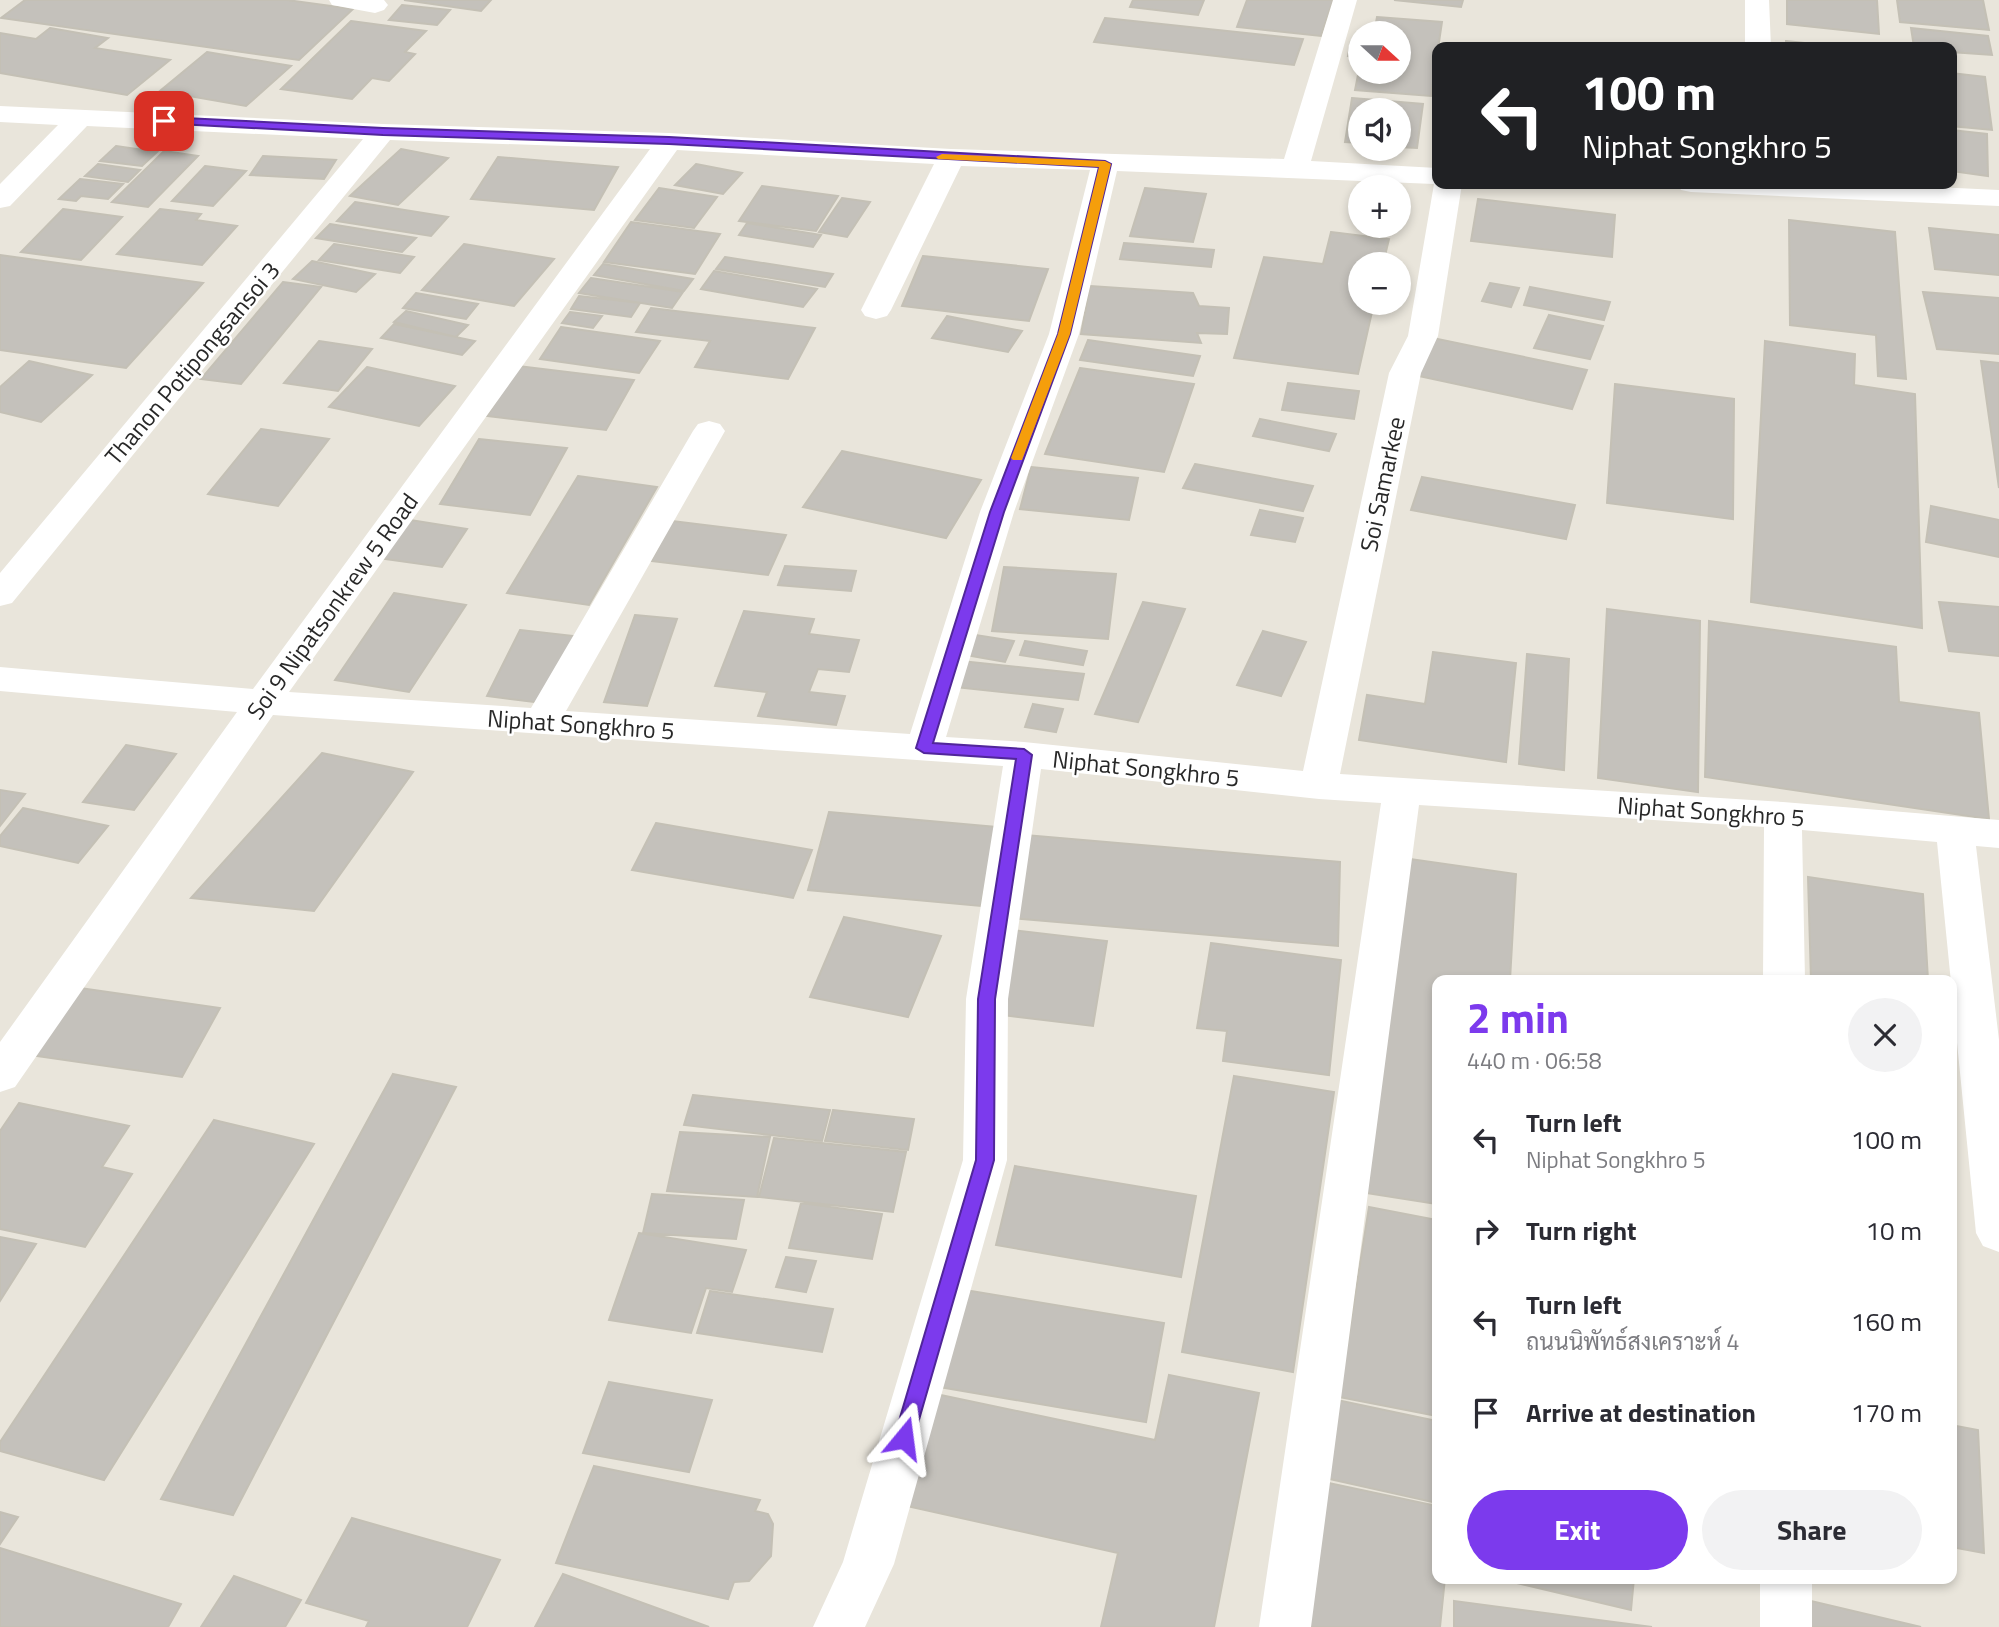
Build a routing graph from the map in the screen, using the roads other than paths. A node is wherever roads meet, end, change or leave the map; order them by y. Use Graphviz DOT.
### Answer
graph roads {
  1 [pos="341,0"];
  2 [pos="1345,0"];
  3 [pos="1757,0"];
  4 [pos="375,5"];
  5 [pos="1758,42"];
  6 [pos="0,114"];
  7 [pos="82,116"];
  8 [pos="383,131"];
  9 [pos="669,141"];
  10 [pos="951,158"];
  11 [pos="1105,164"];
  12 [pos="1296,168"];
  13 [pos="1432,176"];
  14 [pos="1447,189"];
  15 [pos="1830,189"];
  16 [pos="1999,198"];
  17 [pos="0,200"];
  18 [pos="876,310"];
  19 [pos="709,431"];
  20 [pos="0,595"];
  21 [pos="0,680"];
  22 [pos="263,702"];
  23 [pos="542,721"];
  24 [pos="924,748"];
  25 [pos="1024,755"];
  26 [pos="1319,786"];
  27 [pos="1402,790"];
  28 [pos="1783,816"];
  29 [pos="1955,831"];
  30 [pos="1999,834"];
  31 [pos="1784,975"];
  32 [pos="0,1075"];
  33 [pos="1999,1233"];
  34 [pos="1786,1584"];
  35 [pos="839,1627"];
  36 [pos="1285,1627"];
  37 [pos="1786,1627"];
  1 -- 4 [label="street"];
  2 -- 12 [label="street"];
  3 -- 5 [label="street"];
  6 -- 7 [label="street"];
  7 -- 8 [label="street"];
  7 -- 17 [label="street"];
  8 -- 9 [label="street"];
  8 -- 20 [label="street, Thanon Potipongsansoi 3"];
  9 -- 10 [label="street"];
  9 -- 22 [label="street, Soi 9 Nipatsonkrew 5 Road"];
  10 -- 11 [label="street"];
  10 -- 18 [label="street"];
  11 -- 12 [label="street"];
  11 -- 24 [label="street"];
  12 -- 13 [label="street"];
  14 -- 26 [label="street, Soi Samarkee"];
  15 -- 16 [label="street"];
  19 -- 23 [label="street"];
  21 -- 22 [label="street, Niphat Songkhro 5"];
  22 -- 23 [label="street, Niphat Songkhro 5"];
  22 -- 32 [label="street, Soi 9 Nipatsonkrew 5 Road"];
  23 -- 24 [label="street, Niphat Songkhro 5"];
  24 -- 25 [label="street, Niphat Songkhro 5"];
  25 -- 26 [label="street, Niphat Songkhro 5"];
  25 -- 35 [label="street"];
  26 -- 27 [label="street, Niphat Songkhro 5"];
  27 -- 28 [label="street, Niphat Songkhro 5"];
  27 -- 36 [label="street"];
  28 -- 29 [label="street, Niphat Songkhro 5"];
  28 -- 31 [label="street"];
  29 -- 30 [label="street, Niphat Songkhro 5"];
  29 -- 33 [label="street"];
  34 -- 37 [label="street"];
}
